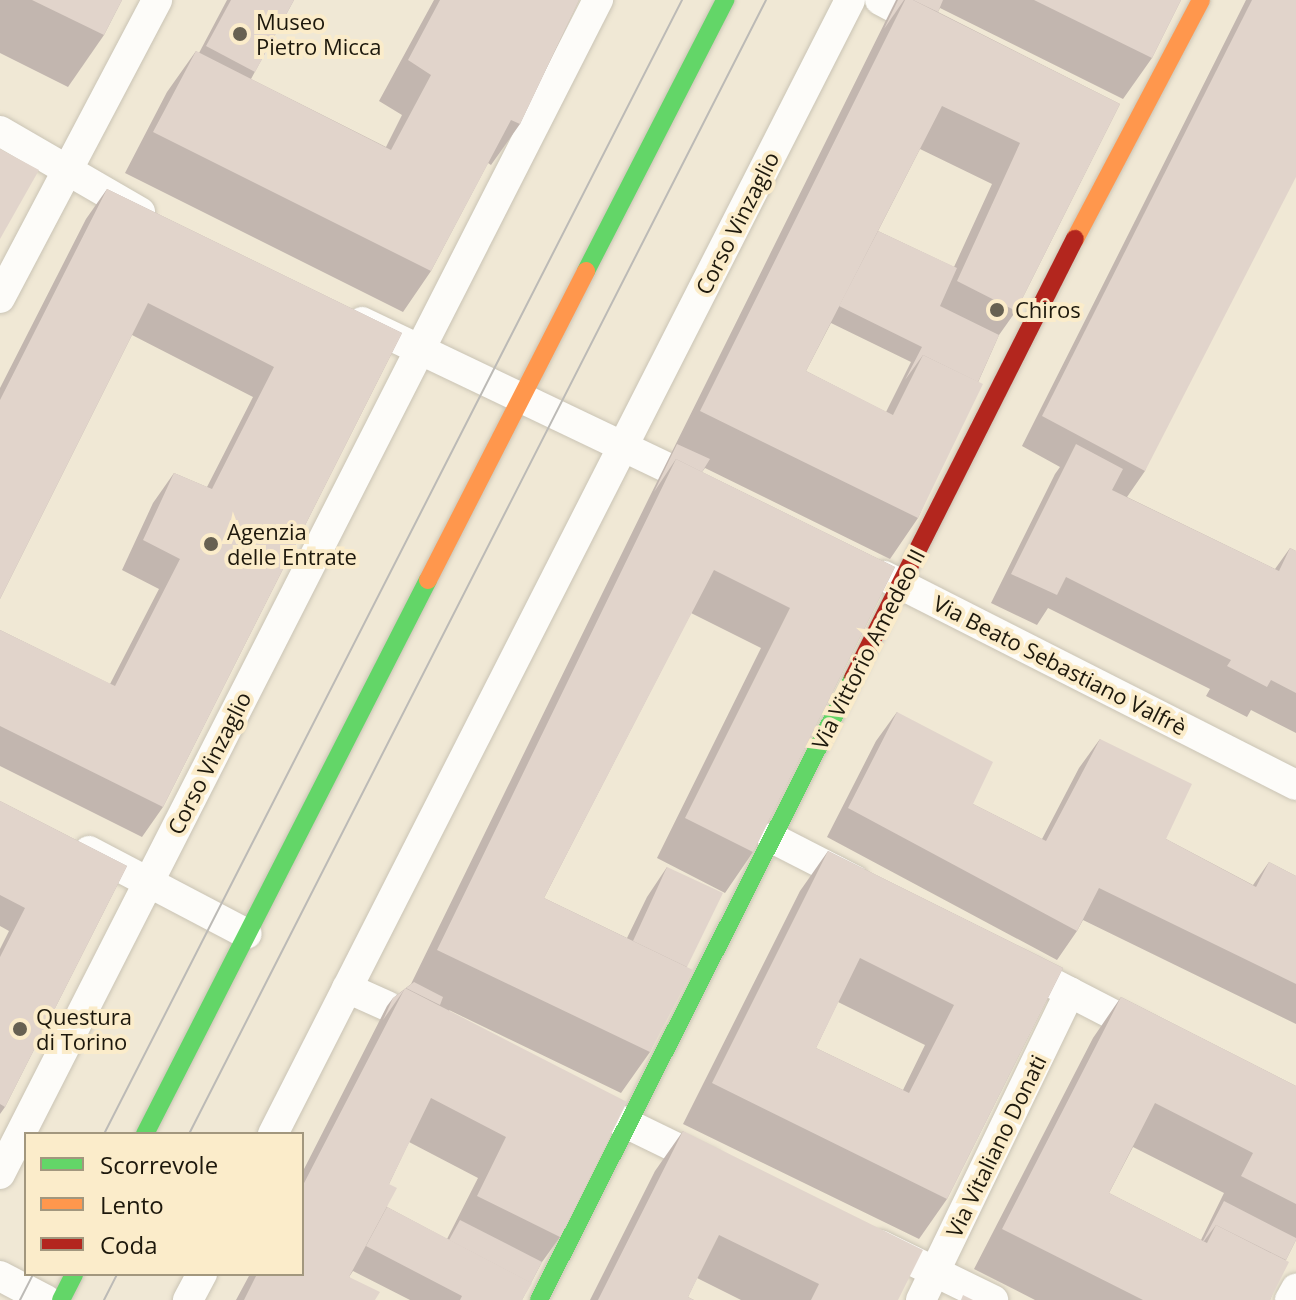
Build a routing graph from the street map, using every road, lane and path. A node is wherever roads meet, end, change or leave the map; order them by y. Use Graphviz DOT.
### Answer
graph roads {
  1 [pos="157,0"];
  2 [pos="598,0"];
  3 [pos="725,0"];
  4 [pos="850,0"];
  5 [pos="1201,0"];
  6 [pos="0,131"];
  7 [pos="67,171"];
  8 [pos="172,228"];
  9 [pos="0,298"];
  10 [pos="336,310"];
  11 [pos="419,352"];
  12 [pos="521,398"];
  13 [pos="623,445"];
  14 [pos="664,466"];
  15 [pos="855,561"];
  16 [pos="901,584"];
  17 [pos="1296,785"];
  18 [pos="772,838"];
  19 [pos="70,840"];
  20 [pos="149,882"];
  21 [pos="878,892"];
  22 [pos="247,934"];
  23 [pos="988,949"];
  24 [pos="347,988"];
  25 [pos="1070,992"];
  26 [pos="387,1006"];
  27 [pos="1175,1047"];
  28 [pos="585,1103"];
  29 [pos="628,1124"];
  30 [pos="146,1132"];
  31 [pos="274,1132"];
  32 [pos="0,1174"];
  33 [pos="744,1181"];
  34 [pos="859,1235"];
  35 [pos="935,1272"];
  36 [pos="0,1276"];
  37 [pos="73,1276"];
  38 [pos="201,1276"];
  39 [pos="1296,1289"];
  40 [pos="46,1300"];
  41 [pos="61,1300"];
  42 [pos="188,1300"];
  43 [pos="539,1300"];
  44 [pos="921,1300"];
  45 [pos="993,1300"];
  46 [pos="1290,1300"];
  1 -- 7 [label="street"];
  2 -- 11 [label="street, Corso Vinzaglio"];
  3 -- 12 [label="street"];
  4 -- 13 [label="street, Corso Vinzaglio"];
  5 -- 16 [label="street, Via Vittorio Amedeo II"];
  6 -- 7 [label="street"];
  7 -- 8 [label="street"];
  7 -- 9 [label="street"];
  10 -- 11 [label="street"];
  11 -- 12 [label="street"];
  11 -- 20 [label="street, Corso Vinzaglio"];
  12 -- 13 [label="street"];
  12 -- 22 [label="street"];
  13 -- 14 [label="street"];
  13 -- 24 [label="street, Corso Vinzaglio"];
  15 -- 16 [label="street, Via Beato Sebastiano Valfrè"];
  16 -- 17 [label="street, Via Beato Sebastiano Valfrè"];
  16 -- 18 [label="street, Via Vittorio Amedeo II"];
  18 -- 21 [label="street"];
  18 -- 29 [label="street, Via Vittorio Amedeo II"];
  19 -- 20 [label="street"];
  20 -- 22 [label="street"];
  20 -- 32 [label="street, Corso Vinzaglio"];
  22 -- 30 [label="street"];
  23 -- 25 [label="street"];
  24 -- 26 [label="street"];
  24 -- 31 [label="street, Corso Vinzaglio"];
  25 -- 27 [label="street"];
  25 -- 35 [label="street, Via Vitaliano Donati"];
  28 -- 29 [label="street"];
  29 -- 33 [label="street"];
  29 -- 43 [label="street, Via Vittorio Amedeo II"];
  34 -- 35 [label="street"];
  35 -- 44 [label="street, Via Vitaliano Donati"];
  35 -- 45 [label="street"];
  36 -- 40 [label="street"];
  37 -- 41 [label="street"];
  38 -- 42 [label="street"];
  39 -- 46 [label="street"];
}
